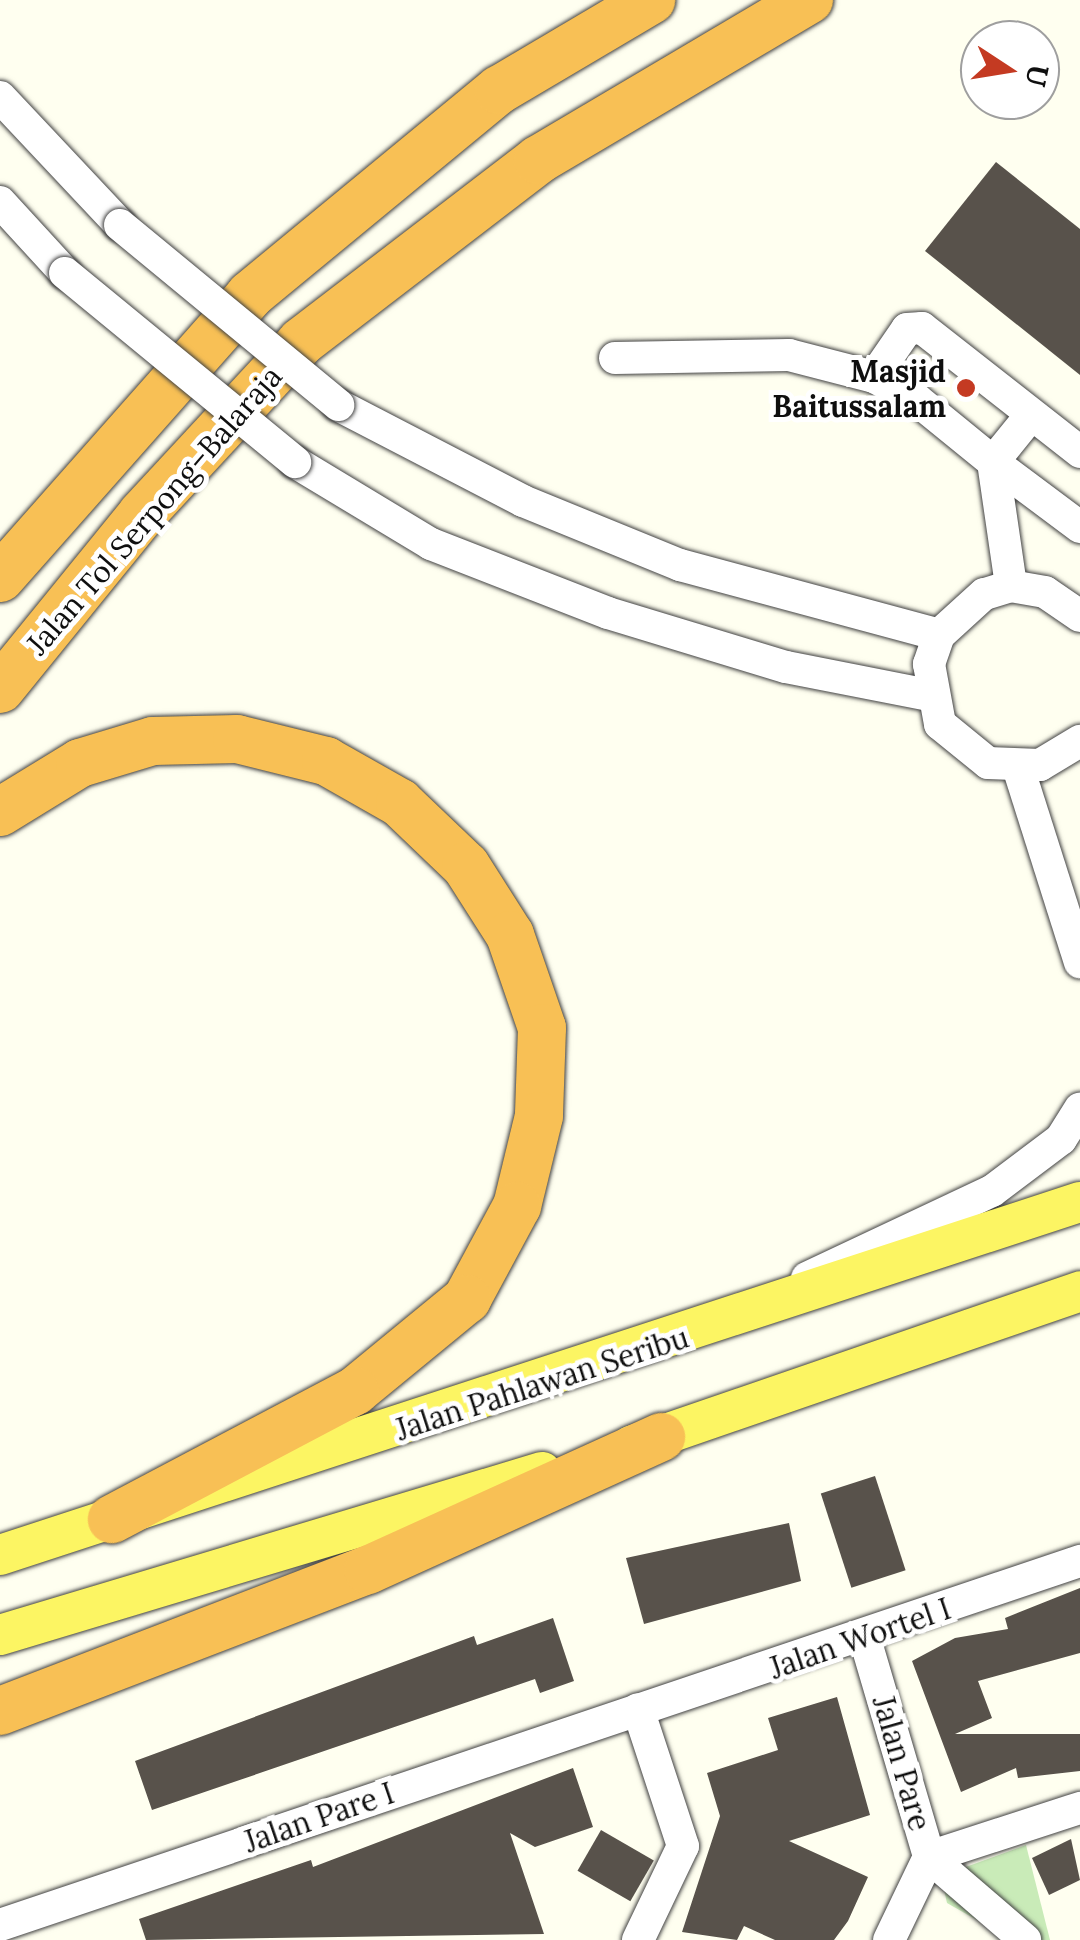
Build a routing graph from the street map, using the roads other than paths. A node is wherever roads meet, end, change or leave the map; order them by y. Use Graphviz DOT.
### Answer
graph roads {
  1 [pos="651,0"];
  2 [pos="809,0"];
  3 [pos="0,98"];
  4 [pos="0,202"];
  5 [pos="615,358"];
  6 [pos="874,377"];
  7 [pos="1031,415"];
  8 [pos="1080,452"];
  9 [pos="993,462"];
  10 [pos="1080,526"];
  11 [pos="0,578"];
  12 [pos="1010,586"];
  13 [pos="1080,616"];
  14 [pos="939,635"];
  15 [pos="0,689"];
  16 [pos="930,695"];
  17 [pos="1079,744"];
  18 [pos="1018,768"];
  19 [pos="0,812"];
  20 [pos="1080,962"];
  21 [pos="1080,1108"];
  22 [pos="1080,1202"];
  23 [pos="1080,1291"];
  24 [pos="745,1319"];
  25 [pos="661,1437"];
  26 [pos="112,1519"];
  27 [pos="0,1555"];
  28 [pos="1080,1561"];
  29 [pos="0,1634"];
  30 [pos="866,1639"];
  31 [pos="638,1708"];
  32 [pos="0,1711"];
  33 [pos="1080,1808"];
  34 [pos="929,1857"];
  35 [pos="3,1929"];
  36 [pos="638,1940"];
  37 [pos="889,1940"];
  38 [pos="1024,1940"];
  1 -- 11 [label="highway"];
  2 -- 15 [label="highway, Jalan Tol Serpong–Balaraja"];
  3 -- 14 [label="street, bridge"];
  4 -- 16 [label="street, bridge"];
  5 -- 6 [label="street"];
  6 -- 7 [label="street"];
  6 -- 9 [label="street"];
  7 -- 8 [label="street"];
  7 -- 9 [label="street"];
  9 -- 10 [label="street"];
  9 -- 12 [label="street"];
  12 -- 13 [label="street"];
  12 -- 14 [label="street"];
  14 -- 16 [label="street"];
  16 -- 18 [label="street"];
  17 -- 18 [label="street"];
  18 -- 20 [label="street"];
  19 -- 26 [label="highway"];
  21 -- 24 [label="street"];
  22 -- 24 [label="main road, Jalan Pahlawan Seribu"];
  23 -- 25 [label="main road"];
  24 -- 26 [label="main road, Jalan Pahlawan Seribu"];
  25 -- 29 [label="main road"];
  25 -- 32 [label="highway"];
  26 -- 27 [label="main road, Jalan Pahlawan Seribu"];
  28 -- 30 [label="street, Jalan Wortel I"];
  30 -- 31 [label="street, Jalan Wortel I"];
  30 -- 34 [label="street, Jalan Pare"];
  31 -- 35 [label="street, Jalan Pare I"];
  31 -- 36 [label="street"];
  33 -- 34 [label="street"];
  34 -- 37 [label="street, Jalan Pare"];
  34 -- 38 [label="street"];
}
